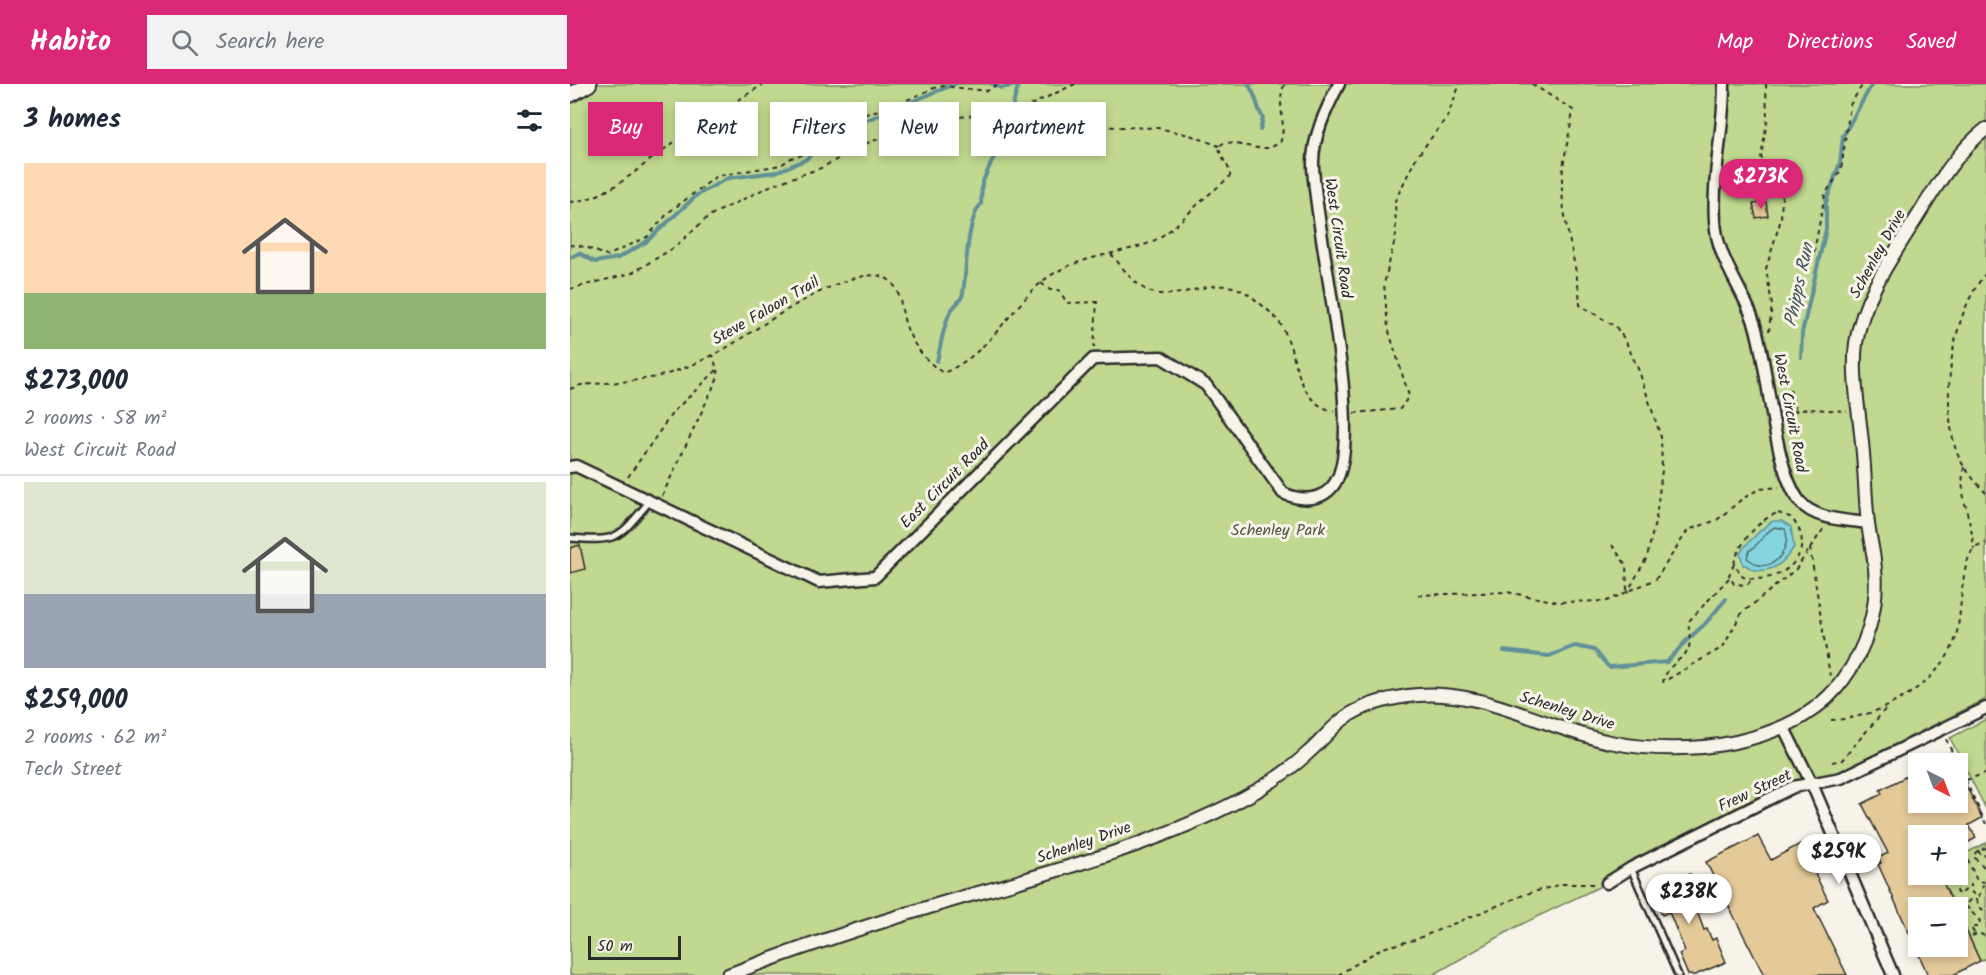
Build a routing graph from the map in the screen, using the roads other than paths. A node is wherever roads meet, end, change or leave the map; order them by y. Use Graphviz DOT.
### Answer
graph roads {
  1 [pos="589,84"];
  2 [pos="1338,84"];
  3 [pos="1724,84"];
  4 [pos="570,95"];
  5 [pos="1986,129"];
  6 [pos="1093,358"];
  7 [pos="570,467"];
  8 [pos="654,502"];
  9 [pos="1868,523"];
  10 [pos="570,538"];
  11 [pos="1986,708"];
  12 [pos="1784,728"];
  13 [pos="1812,784"];
  14 [pos="1631,868"];
  15 [pos="1607,883"];
  16 [pos="728,975"];
  17 [pos="1678,975"];
  18 [pos="1893,975"];
  1 -- 4 [label="main road"];
  2 -- 6 [label="street, West Circuit Road"];
  3 -- 9 [label="street, West Circuit Road"];
  5 -- 9 [label="street, Schenley Drive"];
  6 -- 8 [label="street, East Circuit Road"];
  7 -- 8 [label="street, East Circuit Road"];
  8 -- 10 [label="lane"];
  9 -- 12 [label="street, Schenley Drive"];
  11 -- 13 [label="street, Frew Street"];
  12 -- 13 [label="street"];
  12 -- 16 [label="street, Schenley Drive"];
  13 -- 14 [label="street, Frew Street"];
  13 -- 18 [label="street"];
  14 -- 15 [label="street, Frew Street"];
  14 -- 17 [label="lane"];
}
